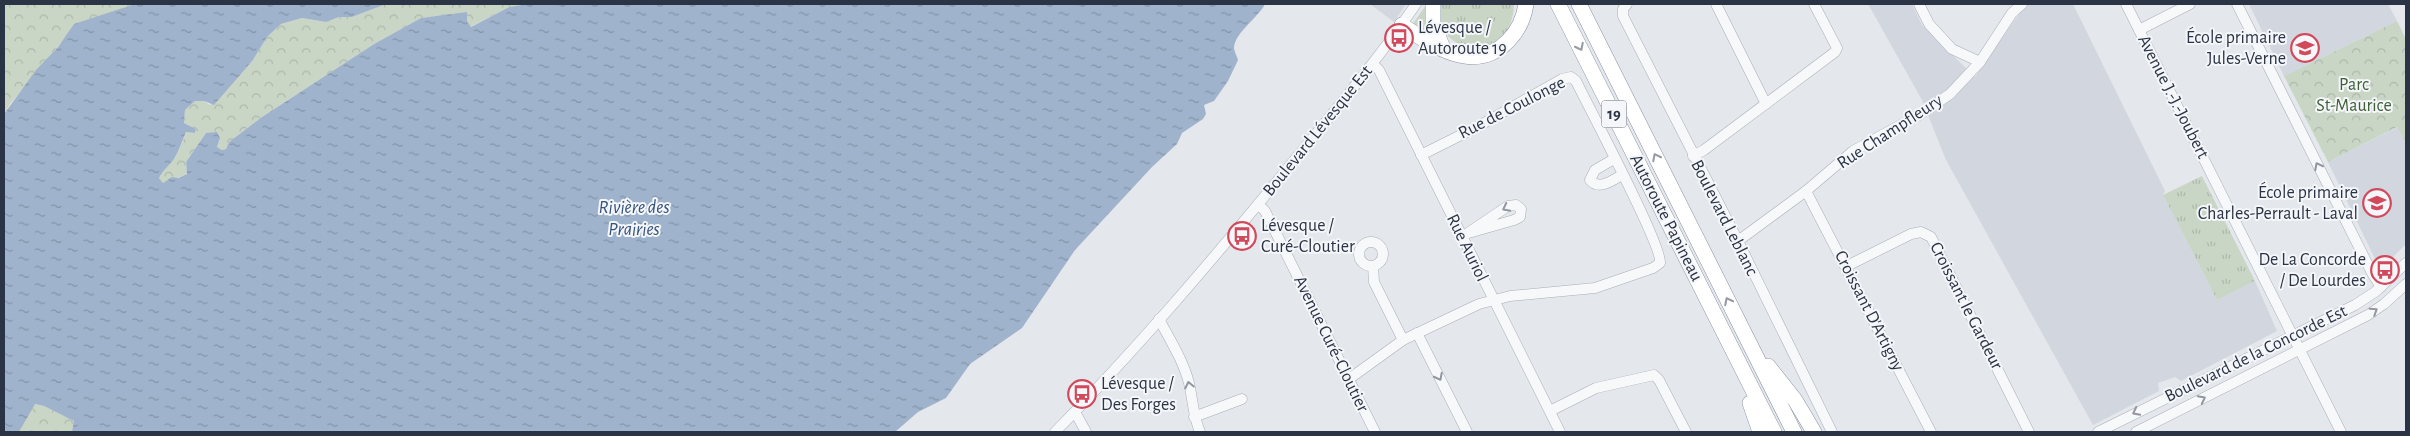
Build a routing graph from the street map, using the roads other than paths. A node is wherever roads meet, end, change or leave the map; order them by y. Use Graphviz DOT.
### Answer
graph roads {
  1 [pos="1416,4"];
  2 [pos="1433,4"];
  3 [pos="1526,4"];
  4 [pos="1558,4"];
  5 [pos="1579,4"];
  6 [pos="1627,4"];
  7 [pos="1716,4"];
  8 [pos="1814,4"];
  9 [pos="1918,4"];
  10 [pos="2022,4"];
  11 [pos="2126,4"];
  12 [pos="2190,4"];
  13 [pos="2237,4"];
  14 [pos="1402,25"];
  15 [pos="2139,30"];
  16 [pos="1443,48"];
  17 [pos="1980,62"];
  18 [pos="1373,64"];
  19 [pos="1766,104"];
  20 [pos="1421,155"];
  21 [pos="1693,156"];
  22 [pos="1614,159"];
  23 [pos="1622,175"];
  24 [pos="1806,191"];
  25 [pos="1258,204"];
  26 [pos="1472,232"];
  27 [pos="1462,237"];
  28 [pos="1738,241"];
  29 [pos="2406,263"];
  30 [pos="1373,266"];
  31 [pos="1847,266"];
  32 [pos="2406,284"];
  33 [pos="2381,287"];
  34 [pos="1493,300"];
  35 [pos="1159,319"];
  36 [pos="1418,333"];
  37 [pos="2292,336"];
  38 [pos="1403,340"];
  39 [pos="1750,344"];
  40 [pos="2299,350"];
  41 [pos="1735,354"];
  42 [pos="1349,379"];
  43 [pos="1242,399"];
  44 [pos="1550,411"];
  45 [pos="1076,412"];
  46 [pos="1194,417"];
  47 [pos="1055,432"];
  48 [pos="1086,432"];
  49 [pos="1200,432"];
  50 [pos="1375,432"];
  51 [pos="1467,432"];
  52 [pos="1560,432"];
  53 [pos="1686,432"];
  54 [pos="1760,432"];
  55 [pos="1774,432"];
  56 [pos="1794,432"];
  57 [pos="1814,432"];
  58 [pos="1832,432"];
  59 [pos="1931,432"];
  60 [pos="2028,432"];
  61 [pos="2098,432"];
  62 [pos="2136,432"];
  63 [pos="2341,432"];
  1 -- 14 [label="street, Boulevard Lévesque Est"];
  2 -- 16 [label="highway"];
  3 -- 16 [label="highway"];
  4 -- 41 [label="highway, Autoroute Papineau / 19, one-way"];
  39 -- 5 [label="highway, Autoroute Papineau / 19, one-way"];
  6 -- 21 [label="street, Boulevard Leblanc"];
  7 -- 19 [label="street"];
  8 -- 19 [label="street"];
  9 -- 17 [label="street"];
  10 -- 17 [label="street, Rue Champfleury"];
  11 -- 15 [label="street, Avenue J.-J.-Joubert"];
  12 -- 15 [label="street"];
  33 -- 13 [label="street, one-way"];
  14 -- 16 [label="highway"];
  14 -- 18 [label="street, Boulevard Lévesque Est"];
  15 -- 37 [label="street, Avenue J.-J.-Joubert"];
  17 -- 24 [label="street, Rue Champfleury"];
  18 -- 20 [label="street, Rue Auriol"];
  18 -- 25 [label="street, Boulevard Lévesque Est"];
  19 -- 21 [label="street"];
  20 -- 22 [label="street, Rue de Coulonge"];
  20 -- 27 [label="street, Rue Auriol"];
  21 -- 28 [label="street, Boulevard Leblanc"];
  22 -- 23 [label="street, Rue de Coulonge"];
  22 -- 23 [label="street"];
  23 -- 34 [label="street, Rue de Coulonge"];
  24 -- 28 [label="street, Rue Champfleury"];
  24 -- 31 [label="street, Croissant D'Artigny"];
  25 -- 35 [label="street, Boulevard Lévesque Est"];
  25 -- 42 [label="street, Avenue Curé-Cloutier"];
  26 -- 27 [label="street"];
  27 -- 34 [label="street, Rue Auriol"];
  28 -- 58 [label="street, Boulevard Leblanc"];
  29 -- 33 [label="street, Boulevard de la Concorde Est"];
  30 -- 38 [label="street"];
  31 -- 59 [label="street, Croissant D'Artigny"];
  31 -- 60 [label="street, Croissant le Gardeur"];
  40 -- 32 [label="street, Boulevard de la Concorde Est, one-way"];
  33 -- 37 [label="street, Boulevard de la Concorde Est"];
  34 -- 36 [label="street"];
  34 -- 44 [label="street, Rue Auriol"];
  35 -- 45 [label="street, Boulevard Lévesque Est"];
  46 -- 35 [label="street, one-way"];
  36 -- 38 [label="street"];
  36 -- 51 [label="street, one-way"];
  37 -- 40 [label="street, Avenue J.-J.-Joubert"];
  37 -- 61 [label="street, Boulevard de la Concorde Est, one-way"];
  38 -- 42 [label="street"];
  39 -- 56 [label="highway, Autoroute Papineau / 19"];
  39 -- 57 [label="highway"];
  62 -- 40 [label="street, Boulevard de la Concorde Est, one-way"];
  40 -- 63 [label="street, Avenue J.-J.-Joubert"];
  41 -- 54 [label="highway"];
  41 -- 55 [label="highway, Autoroute Papineau / 19"];
  42 -- 50 [label="street, Avenue Curé-Cloutier"];
  43 -- 46 [label="street"];
  44 -- 52 [label="street, Rue Auriol"];
  44 -- 53 [label="street"];
  45 -- 47 [label="street, Boulevard Lévesque Est"];
  45 -- 48 [label="street"];
  46 -- 49 [label="street"];
}
